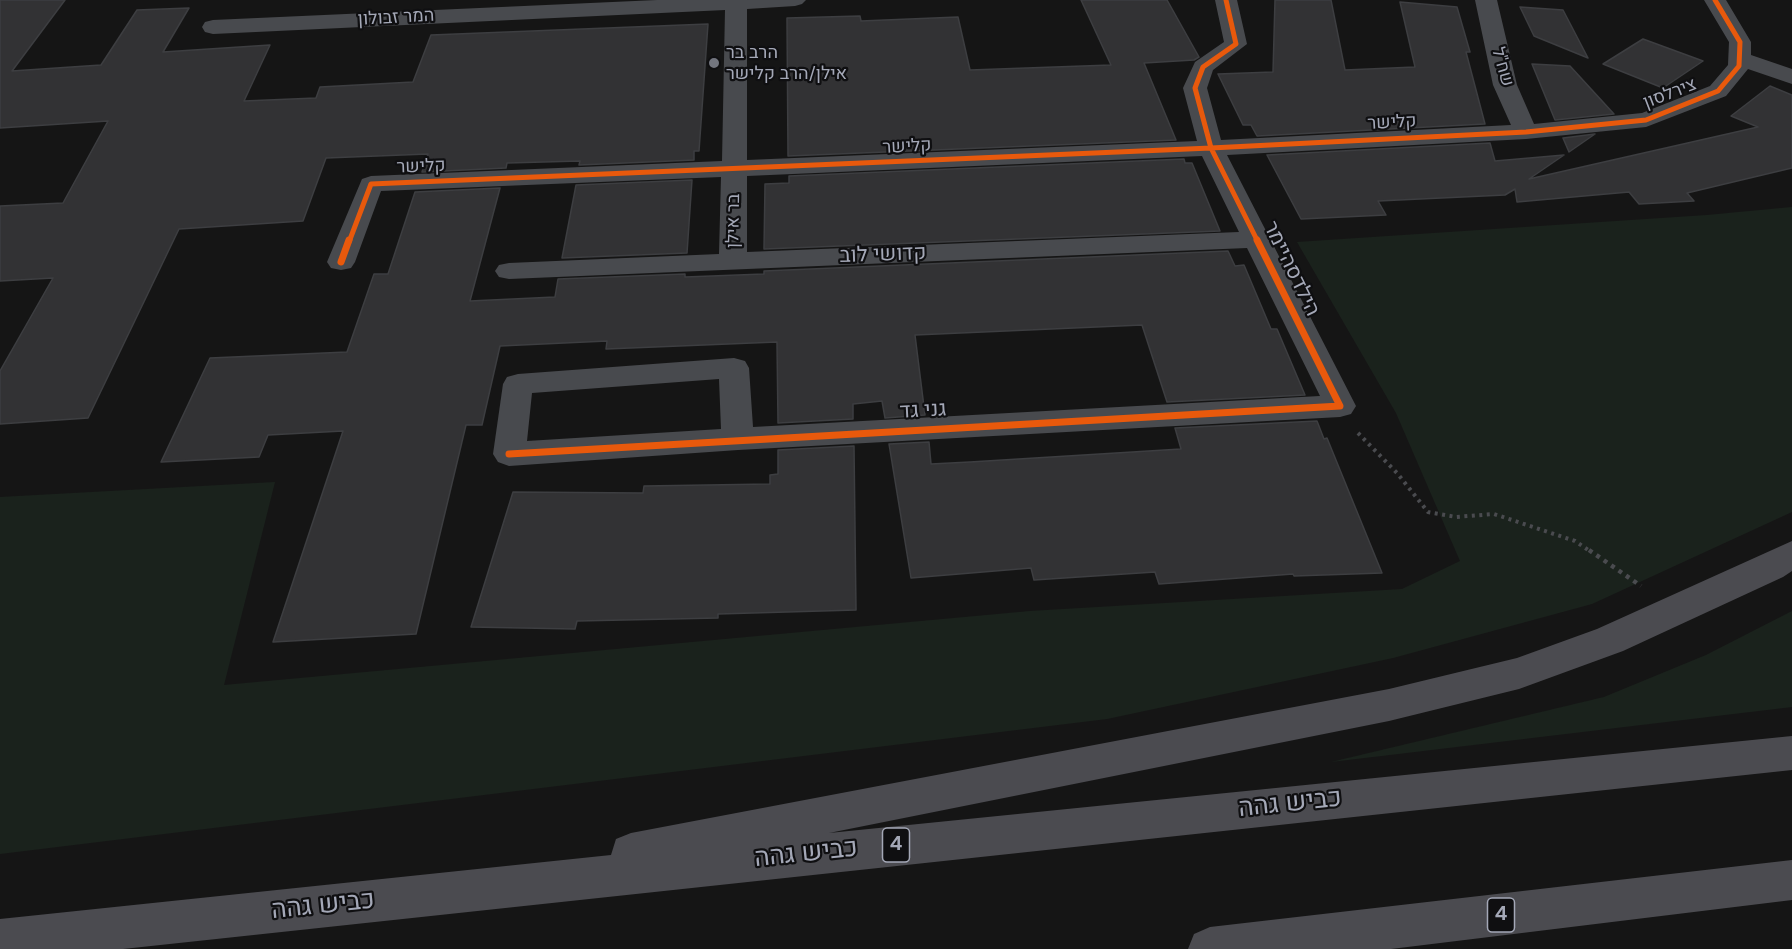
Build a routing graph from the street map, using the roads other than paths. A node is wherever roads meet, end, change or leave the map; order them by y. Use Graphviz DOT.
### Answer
graph roads {
  1 [pos="795,0"];
  2 [pos="1226,0"];
  3 [pos="1486,0"];
  4 [pos="1715,0"];
  5 [pos="736,1"];
  6 [pos="213,27"];
  7 [pos="1739,58"];
  8 [pos="1792,77"];
  9 [pos="1526,132"];
  10 [pos="1211,148"];
  11 [pos="734,169"];
  12 [pos="1257,240"];
  13 [pos="733,261"];
  14 [pos="341,262"];
  15 [pos="509,270"];
  16 [pos="1335,406"];
  17 [pos="738,439"];
  18 [pos="1792,554"];
  19 [pos="1792,753"];
  20 [pos="1792,880"];
  21 [pos="421,895"];
  22 [pos="0,941"];
  23 [pos="1210,949"];
  1 -- 5 [label="street, המר זבולון"];
  2 -- 10 [label="street, הילדסהיימר"];
  3 -- 9 [label="street, שח\"ל"];
  4 -- 7 [label="street"];
  5 -- 6 [label="street, המר זבולון"];
  5 -- 11 [label="street, בר אילן"];
  7 -- 8 [label="street"];
  7 -- 9 [label="street, צירלסון"];
  9 -- 10 [label="street, קלישר"];
  10 -- 11 [label="street, קלישר"];
  10 -- 12 [label="street, הילדסהיימר"];
  11 -- 13 [label="street, בר אילן"];
  11 -- 14 [label="street, קלישר"];
  12 -- 13 [label="street, קדושי לוב"];
  12 -- 16 [label="street, הילדסהיימר"];
  13 -- 15 [label="street, קדושי לוב"];
  16 -- 17 [label="street, גני גד"];
  17 -- 17 [label="street, גני גד"];
  18 -- 21 [label="highway"];
  19 -- 21 [label="highway, כביש גהה / 4"];
  20 -- 23 [label="highway, 4"];
  21 -- 22 [label="highway, כביש גהה / 4"];
}
